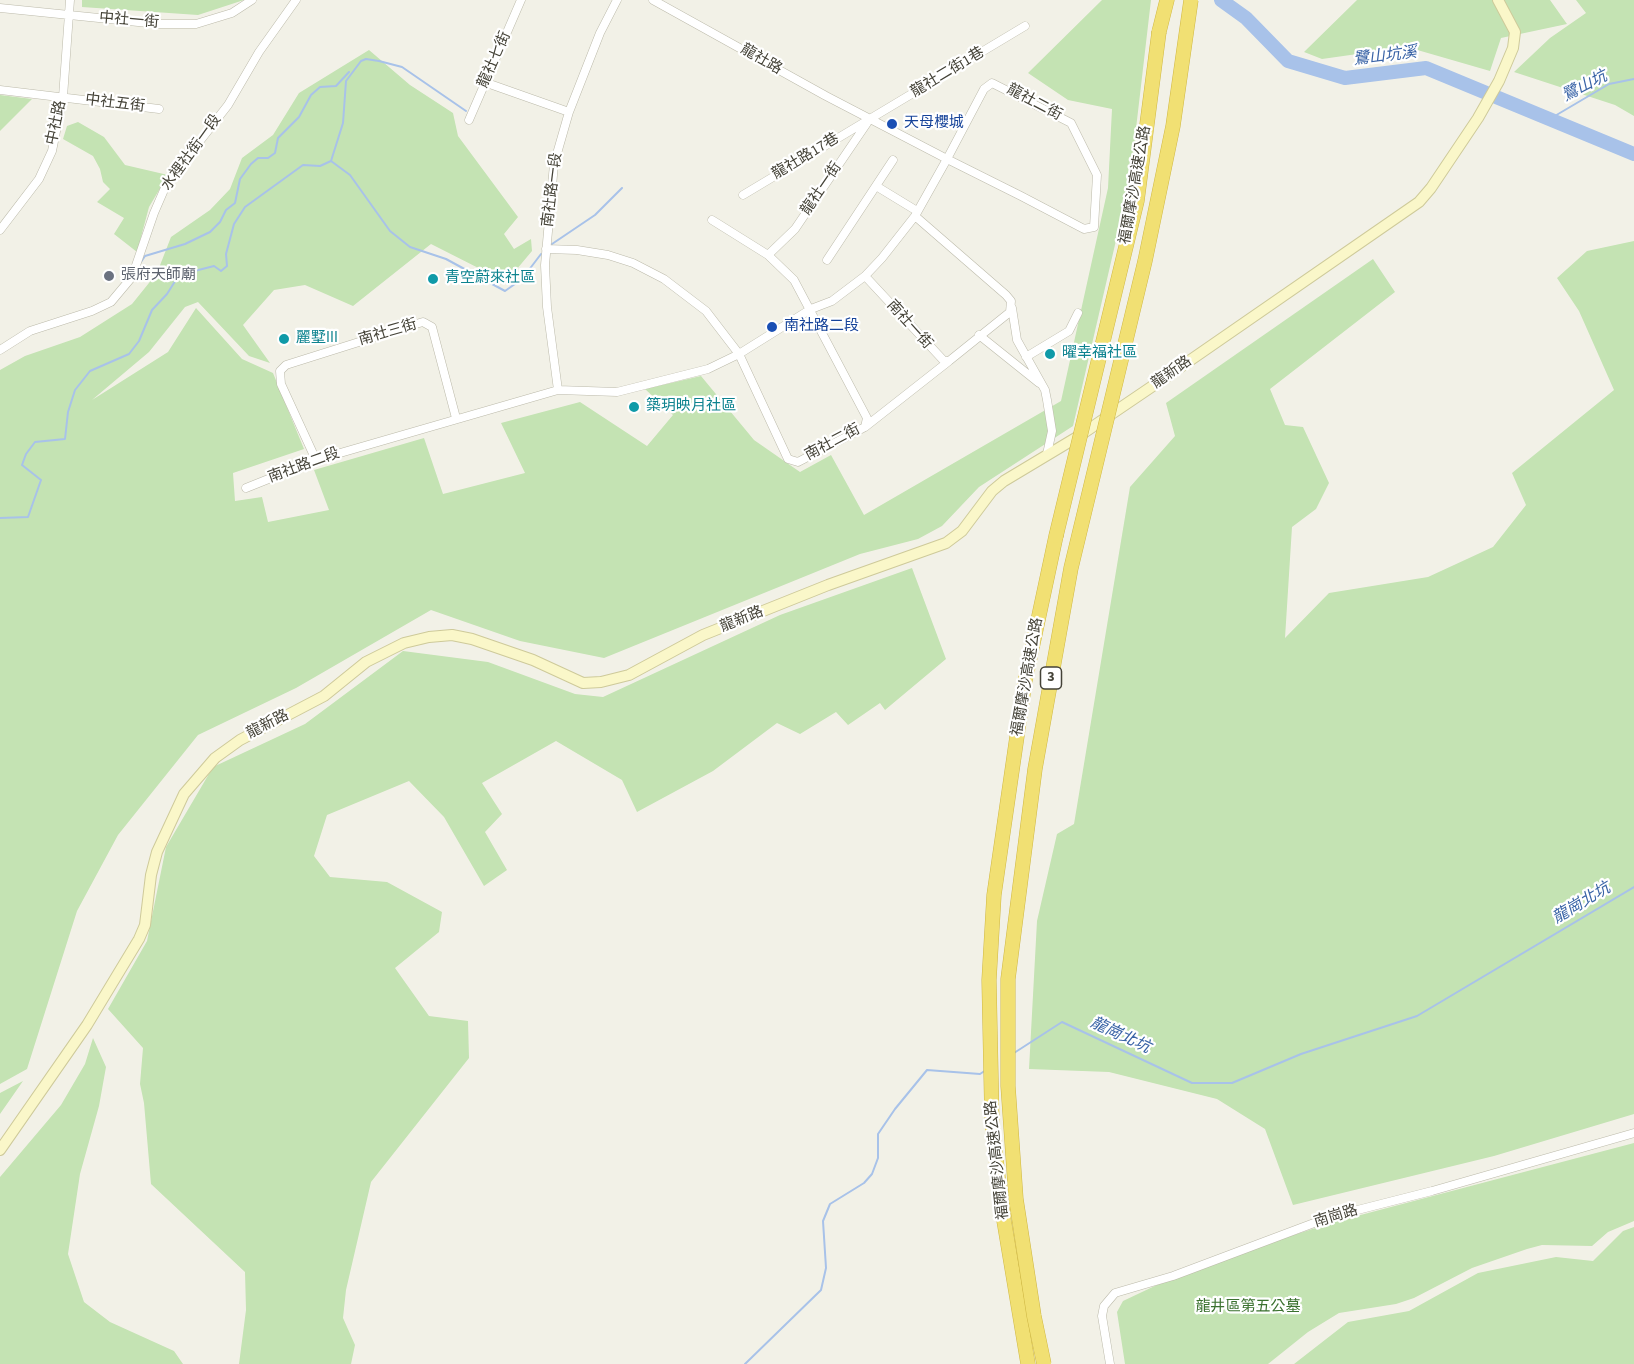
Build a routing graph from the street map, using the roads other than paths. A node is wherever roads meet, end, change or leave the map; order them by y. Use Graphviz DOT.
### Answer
graph roads {
  1 [pos="70,0"];
  2 [pos="252,0"];
  3 [pos="296,0"];
  4 [pos="521,0"];
  5 [pos="617,0"];
  6 [pos="653,0"];
  7 [pos="1162,0"];
  8 [pos="1167,0"];
  9 [pos="1191,0"];
  10 [pos="1498,0"];
  11 [pos="0,8"];
  12 [pos="68,16"];
  13 [pos="1025,26"];
  14 [pos="1159,32"];
  15 [pos="484,82"];
  16 [pos="0,90"];
  17 [pos="63,97"];
  18 [pos="159,109"];
  19 [pos="569,112"];
  20 [pos="870,119"];
  21 [pos="469,120"];
  22 [pos="947,159"];
  23 [pos="893,160"];
  24 [pos="876,186"];
  25 [pos="743,195"];
  26 [pos="916,214"];
  27 [pos="712,220"];
  28 [pos="0,230"];
  29 [pos="546,249"];
  30 [pos="768,255"];
  31 [pos="826,260"];
  32 [pos="865,276"];
  33 [pos="1012,307"];
  34 [pos="812,309"];
  35 [pos="1078,313"];
  36 [pos="980,335"];
  37 [pos="0,350"];
  38 [pos="739,354"];
  39 [pos="1026,357"];
  40 [pos="949,361"];
  41 [pos="1043,388"];
  42 [pos="558,390"];
  43 [pos="456,418"];
  44 [pos="865,427"];
  45 [pos="1047,454"];
  46 [pos="316,460"];
  47 [pos="246,488"];
  48 [pos="1634,1133"];
  49 [pos="0,1150"];
  50 [pos="1028,1364"];
  51 [pos="1044,1364"];
  52 [pos="1110,1364"];
  1 -- 12 [label="street, 中社路"];
  2 -- 12 [label="street, 中社一街"];
  3 -- 37 [label="street, 水裡社街一段"];
  4 -- 15 [label="street, 龍社七街"];
  5 -- 19 [label="street, 南社路一段"];
  6 -- 20 [label="street, 龍社路"];
  7 -- 14 [label="highway"];
  8 -- 14 [label="highway, 福爾摩沙高速公路 / 3"];
  9 -- 51 [label="highway, 福爾摩沙高速公路 / 3, bridge"];
  10 -- 45 [label="street, 龍新路"];
  11 -- 12 [label="street, 中社一街"];
  12 -- 17 [label="street, 中社路"];
  13 -- 20 [label="street, 龍社二街1巷"];
  14 -- 50 [label="highway, 福爾摩沙高速公路 / 3, bridge"];
  15 -- 19 [label="street"];
  15 -- 21 [label="street, 龍社七街"];
  16 -- 17 [label="street, 中社五街"];
  17 -- 18 [label="street, 中社五街"];
  17 -- 28 [label="street, 中社路"];
  19 -- 29 [label="street, 南社路一段"];
  20 -- 22 [label="street, 龍社二街"];
  20 -- 25 [label="street, 龍社路17巷"];
  20 -- 30 [label="street, 龍社一街"];
  22 -- 22 [label="street, 龍社二街"];
  22 -- 26 [label="street, 南社路二段"];
  23 -- 24 [label="street"];
  24 -- 26 [label="street"];
  24 -- 31 [label="street"];
  26 -- 32 [label="street, 南社路二段"];
  26 -- 33 [label="street"];
  27 -- 30 [label="street, 南社二街"];
  29 -- 38 [label="street, 南社二街"];
  29 -- 42 [label="street, 南社路一段"];
  30 -- 34 [label="street, 南社二街"];
  32 -- 34 [label="street, 南社路二段"];
  32 -- 40 [label="street, 南社一街"];
  33 -- 36 [label="street"];
  33 -- 39 [label="street"];
  34 -- 38 [label="street, 南社路二段"];
  34 -- 44 [label="street, 南社二街"];
  35 -- 39 [label="street"];
  36 -- 40 [label="street"];
  36 -- 41 [label="street"];
  38 -- 42 [label="street, 南社路二段"];
  38 -- 44 [label="street, 南社二街"];
  39 -- 41 [label="street"];
  40 -- 44 [label="street"];
  41 -- 45 [label="street"];
  42 -- 43 [label="street, 南社路二段"];
  43 -- 46 [label="street, 南社路二段"];
  43 -- 46 [label="street, 南社三街"];
  45 -- 49 [label="street, 龍新路"];
  46 -- 47 [label="street, 南社路二段"];
  48 -- 52 [label="street, 南崗路"];
}
